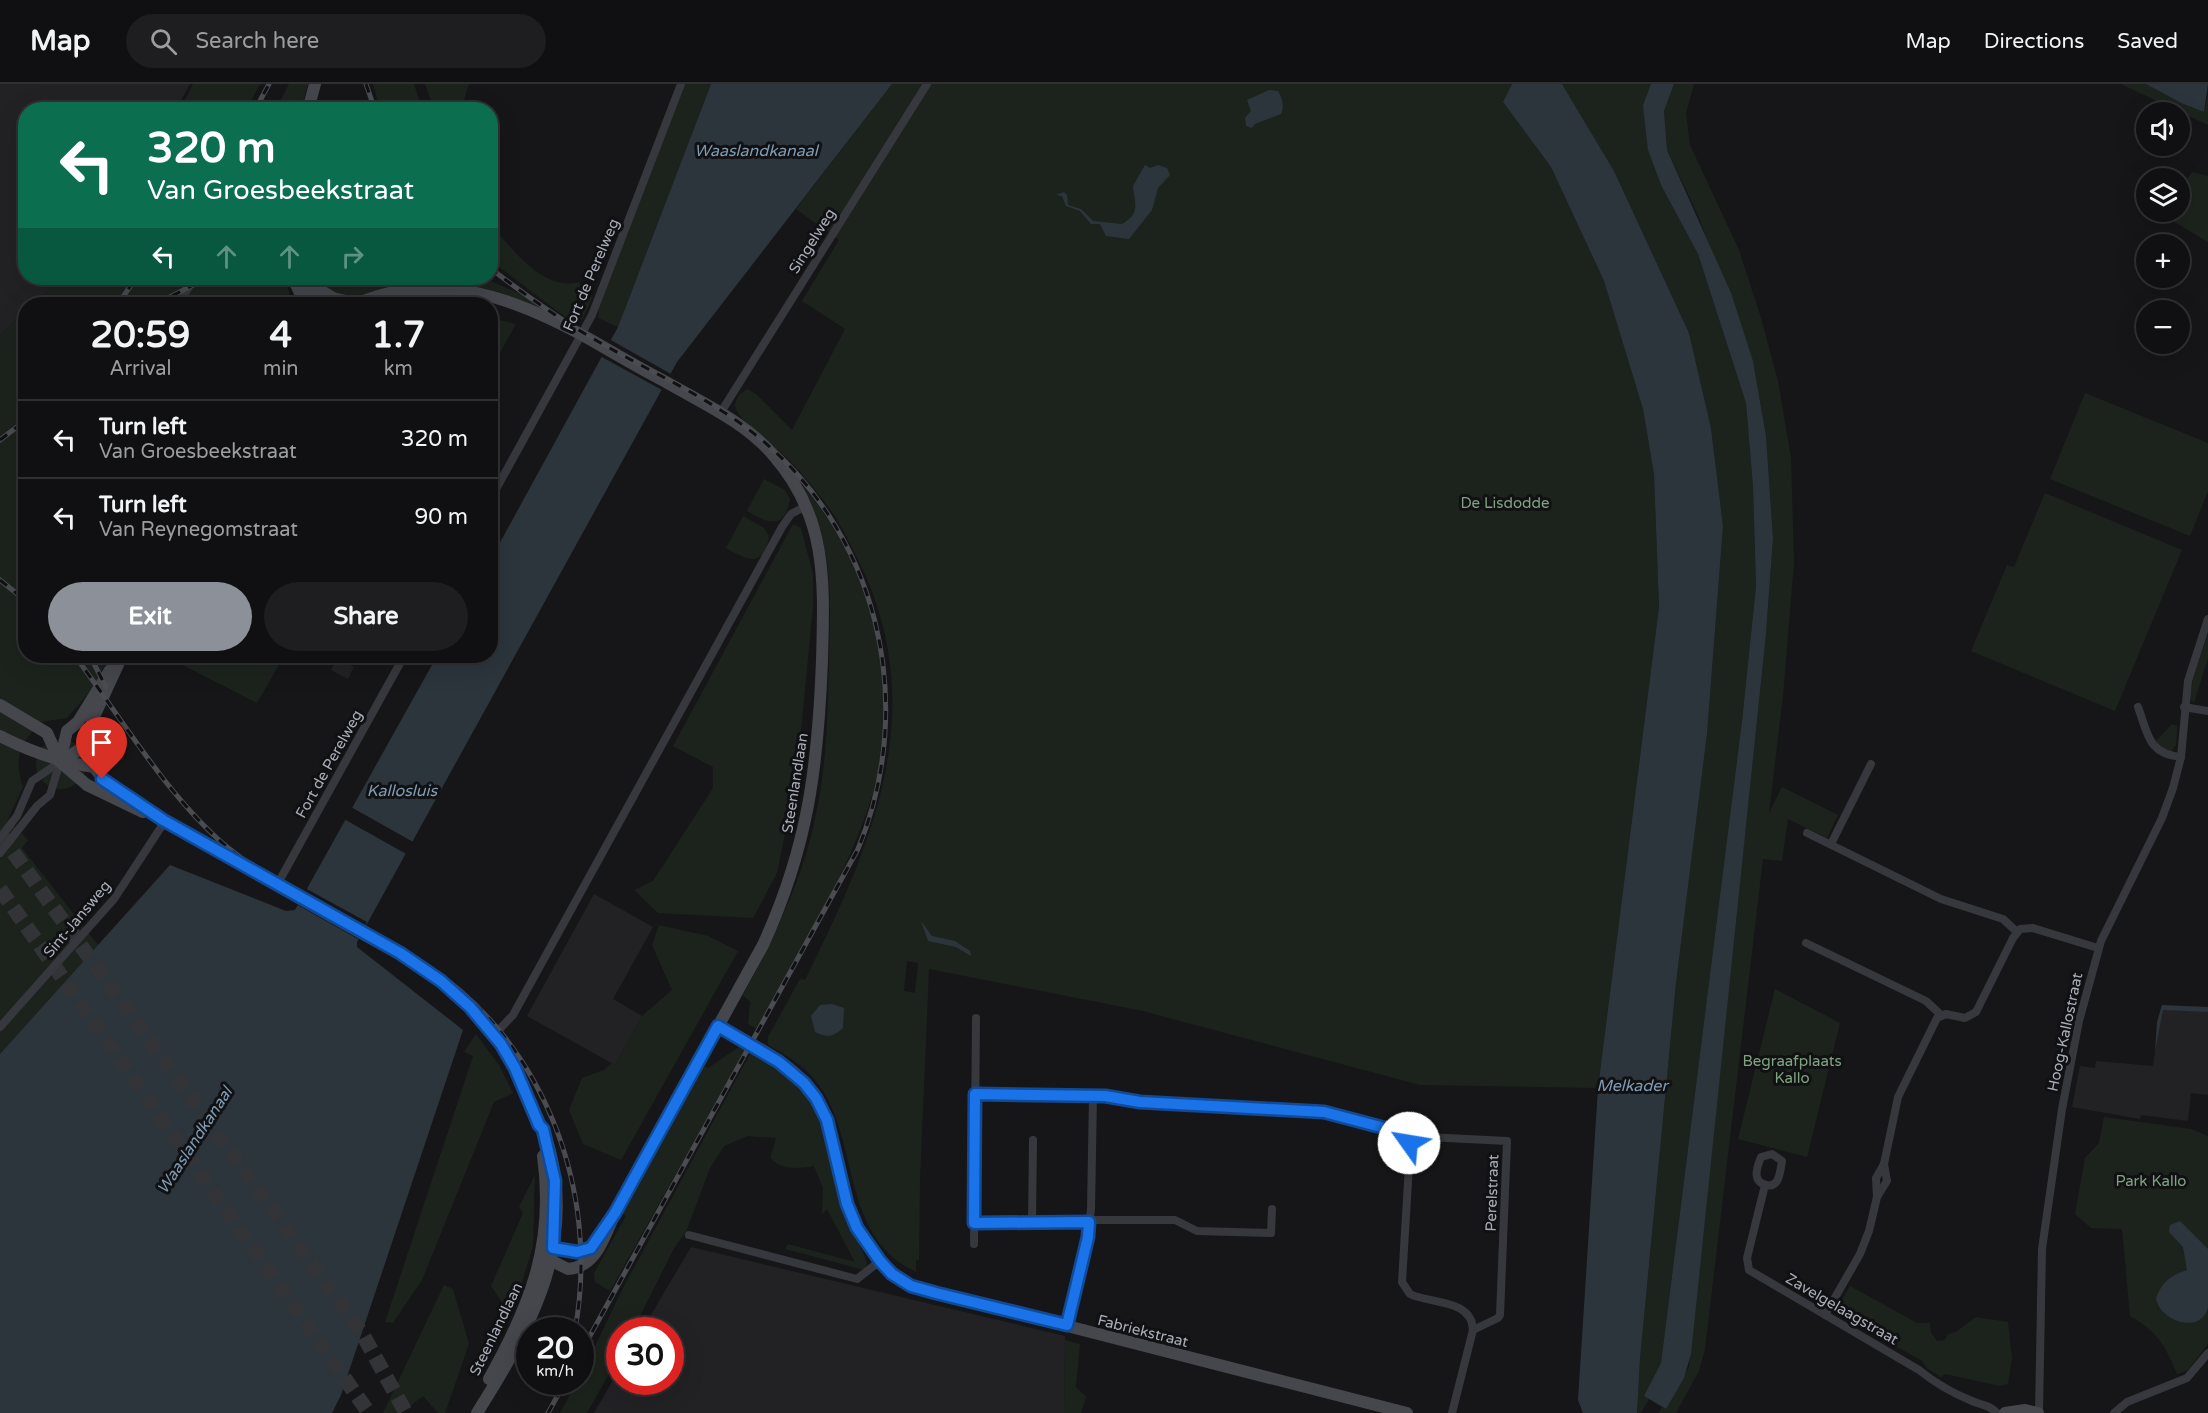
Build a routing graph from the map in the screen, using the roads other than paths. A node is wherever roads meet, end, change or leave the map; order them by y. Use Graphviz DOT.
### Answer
graph roads {
  1 [pos="315,84"];
  2 [pos="681,84"];
  3 [pos="927,84"];
  4 [pos="310,102"];
  5 [pos="312,285"];
  6 [pos="474,294"];
  7 [pos="331,297"];
  8 [pos="377,297"];
  9 [pos="418,297"];
  10 [pos="486,297"];
  11 [pos="498,300"];
  12 [pos="582,335"];
  13 [pos="721,412"];
  14 [pos="498,486"];
  15 [pos="806,506"];
  16 [pos="2208,619"];
  17 [pos="117,663"];
  18 [pos="118,663"];
  19 [pos="400,663"];
  20 [pos="0,705"];
  21 [pos="2138,707"];
  22 [pos="2184,707"];
  23 [pos="2208,711"];
  24 [pos="0,735"];
  25 [pos="2181,757"];
  26 [pos="60,762"];
  27 [pos="1872,764"];
  28 [pos="164,821"];
  29 [pos="1807,833"];
  30 [pos="0,838"];
  31 [pos="1831,844"];
  32 [pos="0,854"];
  33 [pos="277,885"];
  34 [pos="2017,932"];
  35 [pos="1806,943"];
  36 [pos="2098,948"];
  37 [pos="1941,1015"];
  38 [pos="976,1018"];
  39 [pos="718,1026"];
  40 [pos="0,1027"];
  41 [pos="495,1034"];
  42 [pos="975,1094"];
  43 [pos="1093,1096"];
  44 [pos="1033,1140"];
  45 [pos="1409,1143"];
  46 [pos="1765,1185"];
  47 [pos="1272,1209"];
  48 [pos="615,1213"];
  49 [pos="1089,1222"];
  50 [pos="974,1223"];
  51 [pos="1032,1224"];
  52 [pos="689,1235"];
  53 [pos="974,1244"];
  54 [pos="547,1253"];
  55 [pos="880,1261"];
  56 [pos="1825,1315"];
  57 [pos="1067,1325"];
  58 [pos="1473,1329"];
  59 [pos="2208,1353"];
  60 [pos="470,1413"];
  61 [pos="477,1413"];
  62 [pos="1407,1413"];
  63 [pos="1452,1413"];
  64 [pos="1997,1413"];
  65 [pos="2005,1413"];
  66 [pos="2038,1413"];
  67 [pos="2114,1413"];
  1 -- 4 [label="main road"];
  2 -- 12 [label="street, Fort de Perelweg"];
  3 -- 13 [label="street, Singelweg"];
  5 -- 7 [label="main road"];
  6 -- 8 [label="main road"];
  6 -- 9 [label="main road"];
  6 -- 10 [label="main road"];
  11 -- 12 [label="main road"];
  12 -- 13 [label="main road, Steenlandlaan"];
  12 -- 14 [label="street, Fort de Perelweg"];
  13 -- 15 [label="main road, Steenlandlaan"];
  15 -- 39 [label="main road, Steenlandlaan"];
  15 -- 41 [label="street"];
  16 -- 22 [label="street, Hoog-Kallostraat"];
  17 -- 26 [label="main road"];
  18 -- 26 [label="main road"];
  19 -- 33 [label="street, Fort de Perelweg"];
  20 -- 26 [label="main road"];
  21 -- 25 [label="street"];
  22 -- 23 [label="street"];
  22 -- 25 [label="street, Hoog-Kallostraat"];
  24 -- 26 [label="main road"];
  25 -- 36 [label="street, Hoog-Kallostraat"];
  26 -- 28 [label="main road"];
  26 -- 28 [label="main road"];
  26 -- 30 [label="street"];
  26 -- 32 [label="street"];
  27 -- 31 [label="street"];
  28 -- 33 [label="main road"];
  28 -- 40 [label="street, Sint-Jansweg"];
  29 -- 31 [label="street"];
  31 -- 34 [label="street"];
  33 -- 41 [label="main road"];
  34 -- 36 [label="street"];
  34 -- 37 [label="street"];
  35 -- 37 [label="street"];
  36 -- 66 [label="street, Hoog-Kallostraat"];
  37 -- 56 [label="street"];
  38 -- 42 [label="street"];
  39 -- 48 [label="main road, Steenlandlaan"];
  39 -- 55 [label="main road, Fabriekstraat"];
  41 -- 54 [label="main road"];
  42 -- 43 [label="street"];
  42 -- 50 [label="street"];
  43 -- 45 [label="street"];
  43 -- 49 [label="street"];
  44 -- 51 [label="street"];
  45 -- 58 [label="street"];
  45 -- 58 [label="street, Perelstraat"];
  46 -- 56 [label="street, Zavelgelaagstraat"];
  47 -- 49 [label="street"];
  48 -- 54 [label="main road, Steenlandlaan"];
  48 -- 54 [label="main road, Steenlandlaan"];
  49 -- 51 [label="street"];
  49 -- 57 [label="street"];
  50 -- 51 [label="street"];
  50 -- 53 [label="street"];
  52 -- 55 [label="street"];
  54 -- 60 [label="main road, Steenlandlaan"];
  54 -- 61 [label="main road, Steenlandlaan"];
  55 -- 57 [label="main road, Fabriekstraat"];
  56 -- 64 [label="street, Zavelgelaagstraat"];
  57 -- 62 [label="main road, Fabriekstraat"];
  58 -- 63 [label="street"];
  59 -- 67 [label="street"];
  65 -- 66 [label="main road"];
}
